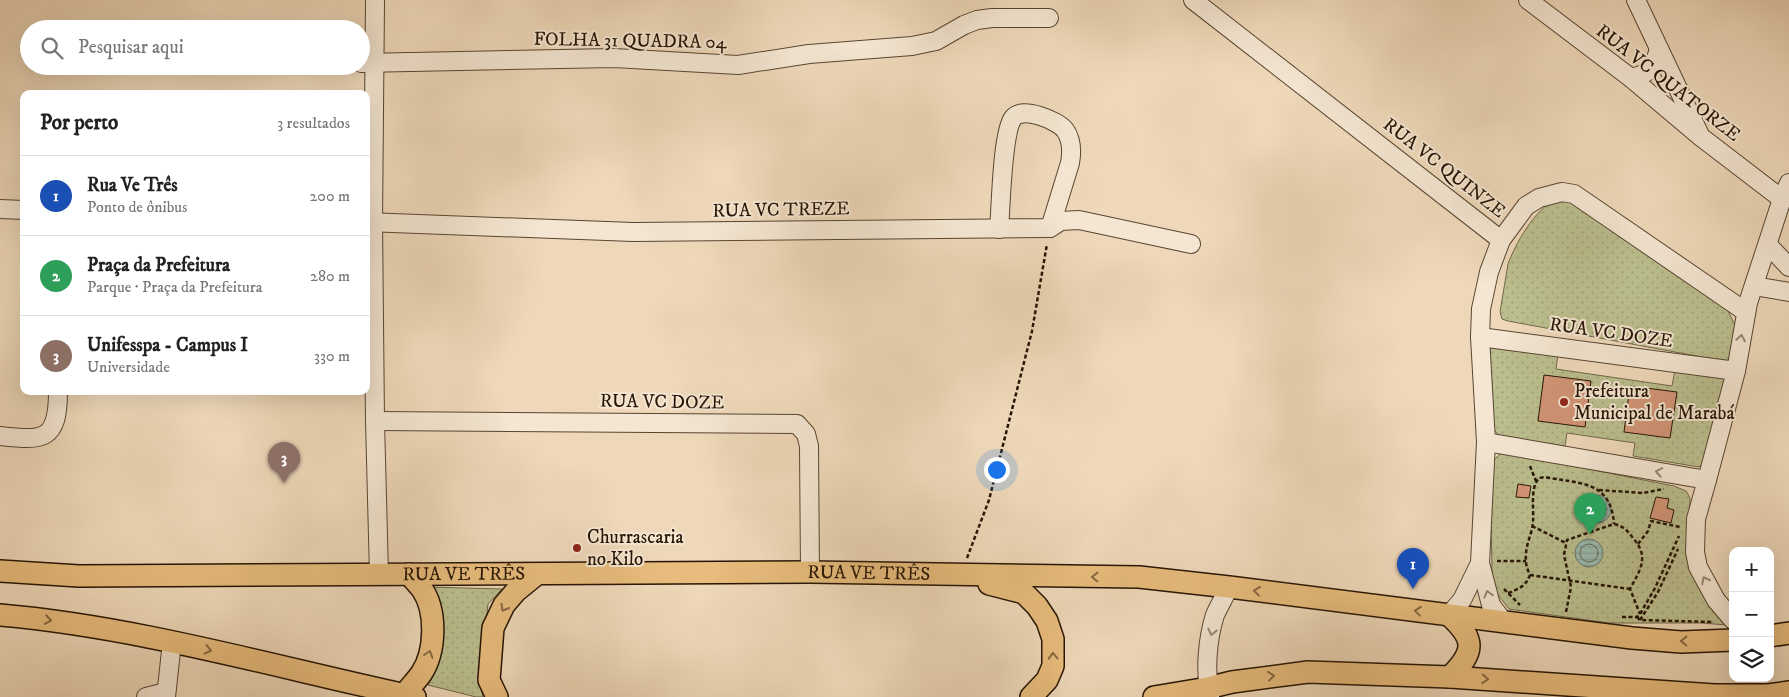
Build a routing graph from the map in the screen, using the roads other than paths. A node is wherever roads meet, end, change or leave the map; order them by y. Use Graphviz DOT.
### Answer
graph roads {
  1 [pos="375,0"];
  2 [pos="1193,0"];
  3 [pos="1528,0"];
  4 [pos="1636,0"];
  5 [pos="1049,18"];
  6 [pos="370,45"];
  7 [pos="1660,49"];
  8 [pos="370,63"];
  9 [pos="368,75"];
  10 [pos="1630,78"];
  11 [pos="368,90"];
  12 [pos="1701,137"];
  13 [pos="1789,183"];
  14 [pos="1782,200"];
  15 [pos="0,209"];
  16 [pos="20,210"];
  17 [pos="370,222"];
  18 [pos="1050,228"];
  19 [pos="999,229"];
  20 [pos="1502,240"];
  21 [pos="1191,244"];
  22 [pos="1768,245"];
  23 [pos="1789,267"];
  24 [pos="1754,286"];
  25 [pos="1789,292"];
  26 [pos="1746,312"];
  27 [pos="1480,337"];
  28 [pos="1736,371"];
  29 [pos="58,395"];
  30 [pos="375,421"];
  31 [pos="0,436"];
  32 [pos="1486,442"];
  33 [pos="1707,480"];
  34 [pos="1489,562"];
  35 [pos="0,571"];
  36 [pos="810,572"];
  37 [pos="409,574"];
  38 [pos="537,574"];
  39 [pos="379,575"];
  40 [pos="960,576"];
  41 [pos="1229,587"];
  42 [pos="0,615"];
  43 [pos="1449,615"];
  44 [pos="1729,615"];
  45 [pos="1503,621"];
  46 [pos="1789,633"];
  47 [pos="1774,635"];
  48 [pos="1729,640"];
  49 [pos="172,642"];
  50 [pos="1450,676"];
  51 [pos="1234,689"];
  52 [pos="1209,692"];
  53 [pos="1789,692"];
  54 [pos="166,694"];
  55 [pos="409,696"];
  56 [pos="1769,696"];
  57 [pos="146,697"];
  58 [pos="497,697"];
  59 [pos="1031,697"];
  60 [pos="1154,697"];
  1 -- 6 [label="street"];
  2 -- 20 [label="street, RUA VC QUINZE"];
  3 -- 10 [label="street, RUA VC QUATORZE"];
  4 -- 7 [label="street"];
  5 -- 8 [label="street, FOLHA 31 QUADRA 04"];
  7 -- 10 [label="street"];
  7 -- 12 [label="street"];
  9 -- 11 [label="street"];
  10 -- 12 [label="street, RUA VC QUATORZE"];
  12 -- 14 [label="street, RUA VC QUATORZE"];
  13 -- 14 [label="street"];
  14 -- 22 [label="street"];
  15 -- 16 [label="street"];
  17 -- 19 [label="street, RUA VC TREZE"];
  17 -- 30 [label="street"];
  18 -- 19 [label="street, RUA VC TREZE"];
  18 -- 19 [label="street"];
  18 -- 21 [label="street, RUA VC TREZE"];
  20 -- 26 [label="street, RUA VC QUINZE"];
  20 -- 27 [label="street"];
  22 -- 23 [label="street"];
  22 -- 24 [label="street"];
  24 -- 25 [label="street"];
  24 -- 26 [label="street"];
  28 -- 26 [label="street, one-way"];
  27 -- 28 [label="street, RUA VC DOZE"];
  27 -- 32 [label="street"];
  28 -- 33 [label="street"];
  29 -- 31 [label="street"];
  30 -- 36 [label="street, RUA VC DOZE"];
  30 -- 39 [label="street"];
  33 -- 32 [label="street, one-way"];
  32 -- 34 [label="street"];
  44 -- 33 [label="street, one-way"];
  34 -- 43 [label="street"];
  45 -- 34 [label="street, one-way"];
  35 -- 39 [label="main road, RUA VE TRÊS"];
  36 -- 38 [label="main road, RUA VE TRÊS"];
  36 -- 40 [label="main road, RUA VE TRÊS"];
  37 -- 38 [label="main road, RUA VE TRÊS"];
  37 -- 39 [label="main road, RUA VE TRÊS"];
  55 -- 37 [label="main road, one-way"];
  38 -- 58 [label="main road, one-way"];
  41 -- 40 [label="main road, RUA VE TRÊS, one-way"];
  59 -- 40 [label="main road, one-way"];
  43 -- 41 [label="main road, RUA VE TRÊS, one-way"];
  41 -- 52 [label="street, one-way"];
  42 -- 49 [label="main road, one-way"];
  43 -- 45 [label="main road, RUA VE TRÊS"];
  43 -- 50 [label="main road"];
  48 -- 45 [label="main road, RUA VE TRÊS, one-way"];
  46 -- 47 [label="main road"];
  49 -- 54 [label="street"];
  49 -- 55 [label="main road, one-way"];
  51 -- 50 [label="main road, one-way"];
  50 -- 56 [label="main road, one-way"];
  51 -- 52 [label="main road"];
  52 -- 60 [label="main road"];
  53 -- 56 [label="main road"];
  54 -- 57 [label="street"];
}
